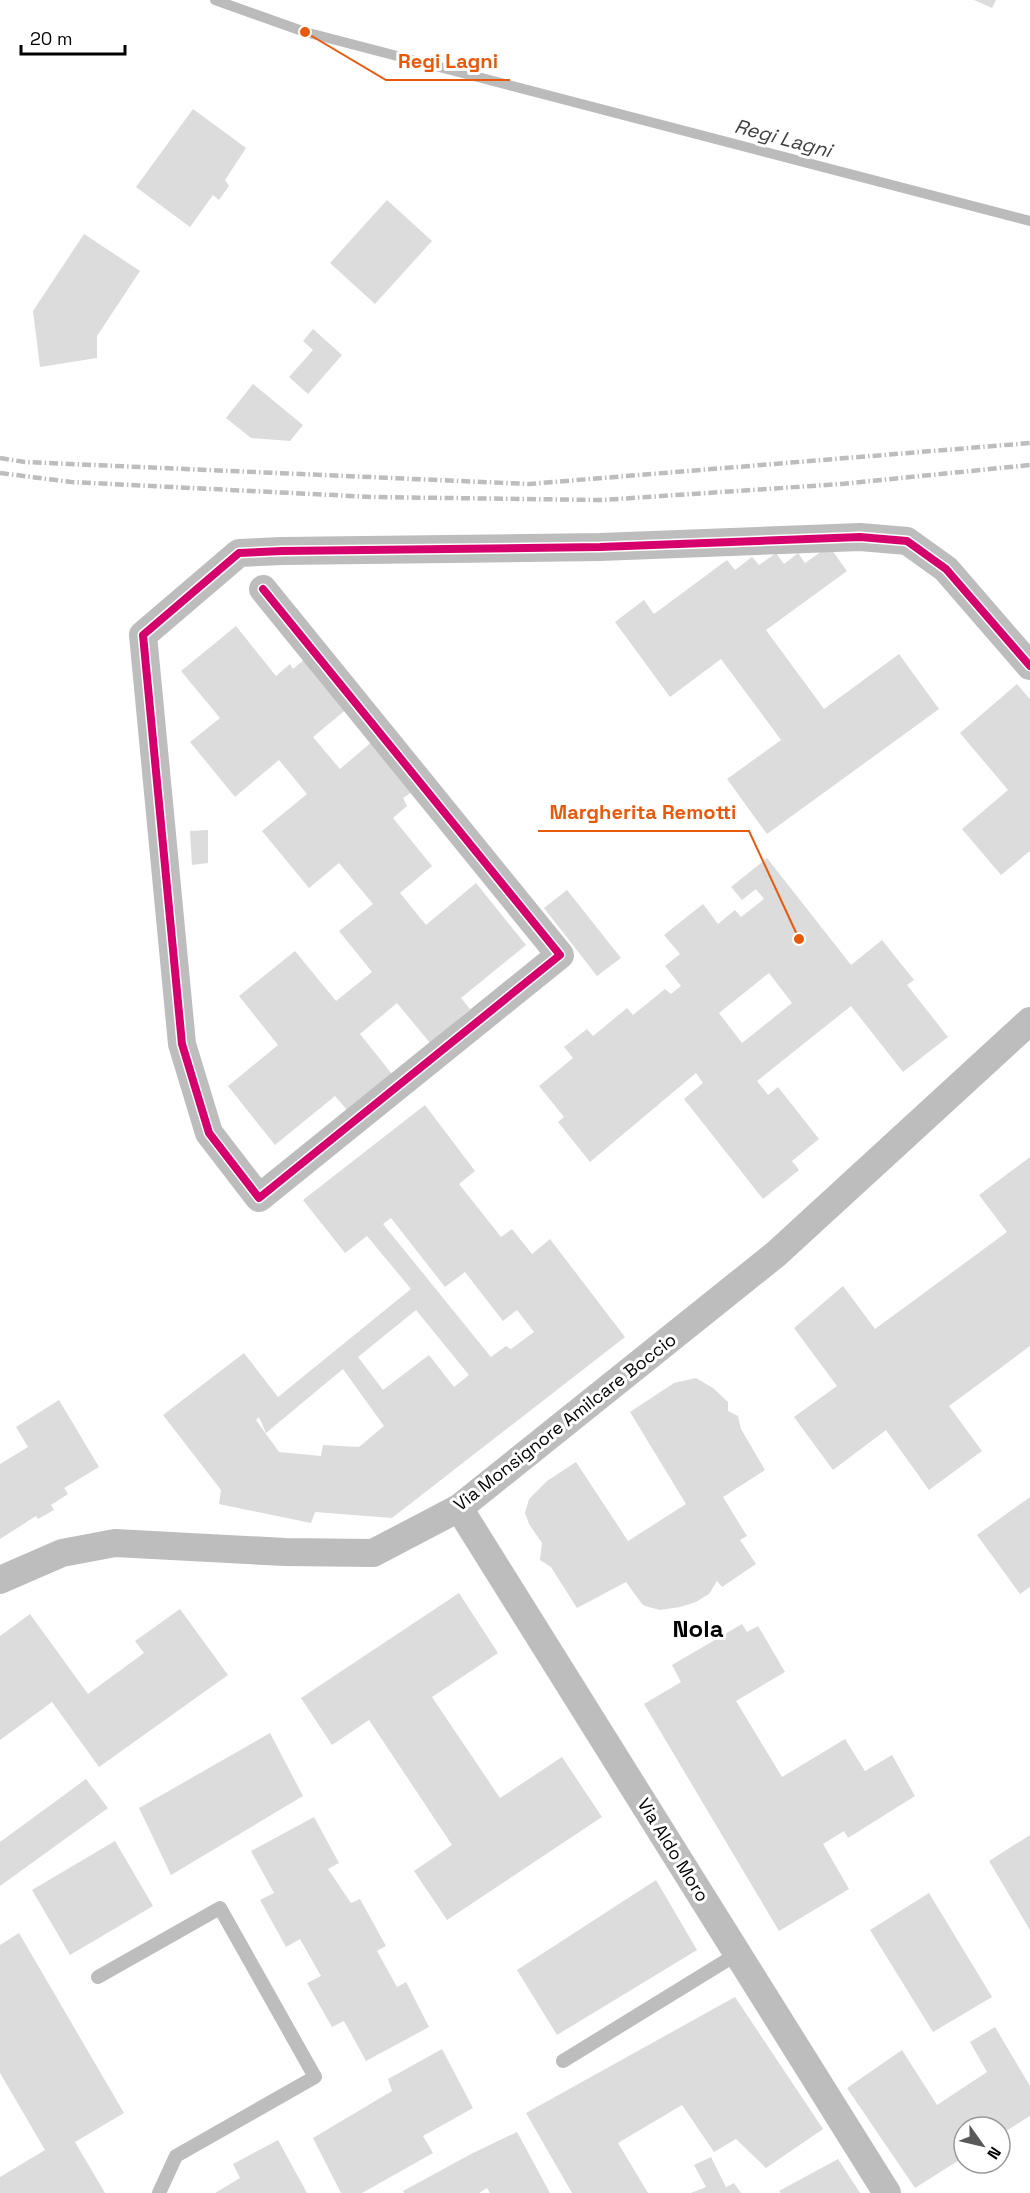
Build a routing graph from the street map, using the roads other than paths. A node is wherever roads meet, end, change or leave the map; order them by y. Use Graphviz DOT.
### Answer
graph roads {
  1 [pos="262,589"];
  2 [pos="1030,666"];
  3 [pos="1030,1021"];
  4 [pos="459,1508"];
  5 [pos="0,1580"];
  6 [pos="737,1954"];
  7 [pos="98,1977"];
  8 [pos="564,2061"];
  9 [pos="159,2193"];
  10 [pos="887,2193"];
  1 -- 2 [label="street"];
  3 -- 4 [label="street, Via Monsignore Amilcare Boccio"];
  4 -- 5 [label="street, Via Monsignore Amilcare Boccio"];
  4 -- 6 [label="street, Via Aldo Moro"];
  6 -- 8 [label="lane"];
  6 -- 10 [label="street, Via Aldo Moro"];
  7 -- 9 [label="lane"];
}
